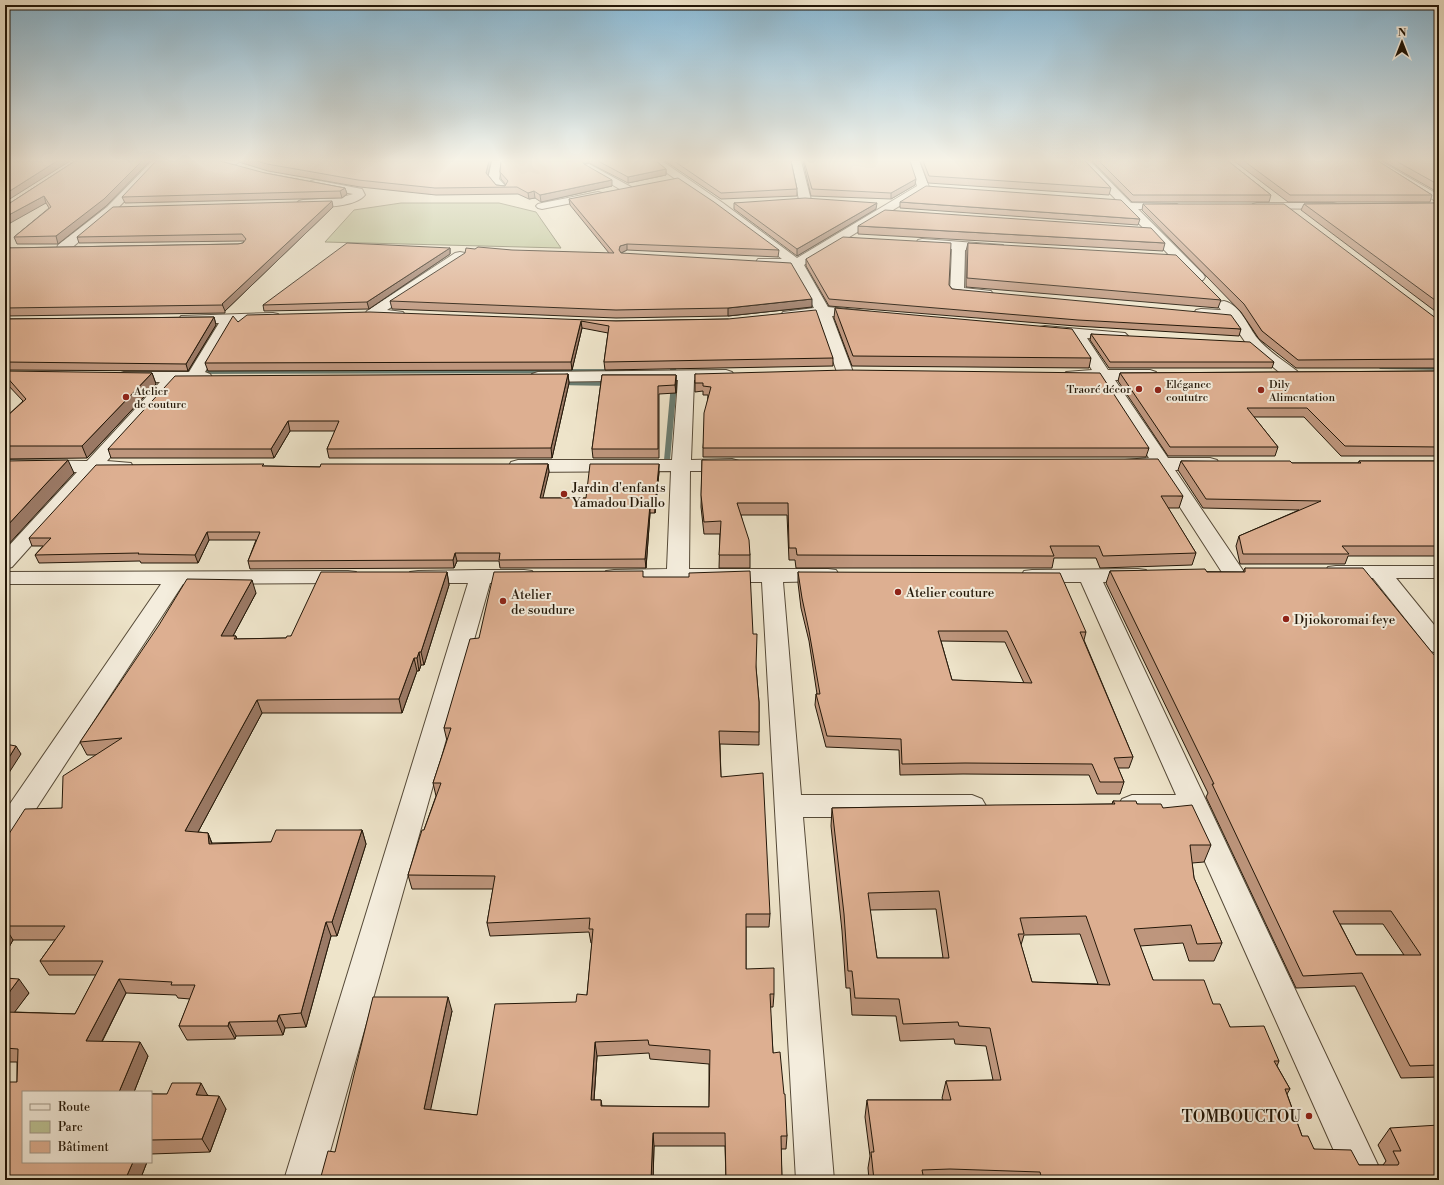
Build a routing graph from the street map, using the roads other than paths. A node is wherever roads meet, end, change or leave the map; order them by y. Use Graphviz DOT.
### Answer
graph roads {
  1 [pos="102,216"];
  2 [pos="734,216"];
  3 [pos="876,216"];
  4 [pos="1138,216"];
  5 [pos="1298,216"];
  6 [pos="1303,220"];
  7 [pos="1137,231"];
  8 [pos="1153,232"];
  9 [pos="839,238"];
  10 [pos="862,240"];
  11 [pos="907,242"];
  12 [pos="959,246"];
  13 [pos="48,248"];
  14 [pos="63,248"];
  15 [pos="86,248"];
  16 [pos="1014,249"];
  17 [pos="460,256"];
  18 [pos="1163,257"];
  19 [pos="1179,258"];
  20 [pos="751,262"];
  21 [pos="797,264"];
  22 [pos="1204,284"];
  23 [pos="997,295"];
  24 [pos="1214,295"];
  25 [pos="823,312"];
  26 [pos="1187,312"];
  27 [pos="372,314"];
  28 [pos="357,315"];
  29 [pos="412,316"];
  30 [pos="775,316"];
  31 [pos="878,316"];
  32 [pos="1235,316"];
  33 [pos="285,317"];
  34 [pos="229,318"];
  35 [pos="175,319"];
  36 [pos="1028,329"];
  37 [pos="1076,333"];
  38 [pos="1138,337"];
  39 [pos="1238,342"];
  40 [pos="1253,343"];
  41 [pos="845,372"];
  42 [pos="1056,374"];
  43 [pos="1166,374"];
  44 [pos="1268,374"];
  45 [pos="742,375"];
  46 [pos="1104,375"];
  47 [pos="686,376"];
  48 [pos="108,377"];
  49 [pos="519,377"];
  50 [pos="172,378"];
  51 [pos="194,378"];
  52 [pos="218,378"];
  53 [pos="1114,464"];
  54 [pos="1161,464"];
  55 [pos="1225,464"];
  56 [pos="752,465"];
  57 [pos="5,466"];
  58 [pos="497,466"];
  59 [pos="681,466"];
  60 [pos="89,467"];
  61 [pos="137,467"];
  62 [pos="5,563"];
  63 [pos="1233,572"];
  64 [pos="1256,572"];
  65 [pos="1318,572"];
  66 [pos="1379,572"];
  67 [pos="1439,572"];
  68 [pos="1209,573"];
  69 [pos="1161,574"];
  70 [pos="678,575"];
  71 [pos="772,575"];
  72 [pos="851,575"];
  73 [pos="481,576"];
  74 [pos="544,576"];
  75 [pos="591,576"];
  76 [pos="1010,576"];
  77 [pos="1089,576"];
  78 [pos="371,577"];
  79 [pos="395,577"];
  80 [pos="5,578"];
  81 [pos="176,578"];
  82 [pos="1439,646"];
  83 [pos="789,806"];
  84 [pos="996,806"];
  85 [pos="1107,806"];
  86 [pos="1195,806"];
  87 [pos="5,833"];
  88 [pos="303,1180"];
  89 [pos="815,1180"];
  90 [pos="1366,1180"];
  1 -- 14 [label="street"];
  2 -- 21 [label="street"];
  3 -- 9 [label="street"];
  4 -- 8 [label="street"];
  5 -- 6 [label="street"];
  7 -- 8 [label="street"];
  8 -- 19 [label="street"];
  9 -- 10 [label="street"];
  9 -- 21 [label="street"];
  11 -- 12 [label="street"];
  12 -- 16 [label="street"];
  12 -- 23 [label="street"];
  13 -- 14 [label="street"];
  14 -- 15 [label="street"];
  17 -- 27 [label="street"];
  18 -- 19 [label="street"];
  19 -- 22 [label="street"];
  20 -- 21 [label="street"];
  21 -- 25 [label="street"];
  24 -- 32 [label="street"];
  25 -- 30 [label="street"];
  25 -- 31 [label="street"];
  25 -- 41 [label="street"];
  26 -- 32 [label="street"];
  27 -- 28 [label="street"];
  27 -- 29 [label="street"];
  32 -- 40 [label="street"];
  33 -- 34 [label="street"];
  34 -- 35 [label="street"];
  34 -- 51 [label="street"];
  36 -- 37 [label="street"];
  37 -- 38 [label="street"];
  37 -- 46 [label="street"];
  39 -- 40 [label="street"];
  40 -- 44 [label="street"];
  42 -- 46 [label="street"];
  43 -- 46 [label="street"];
  45 -- 47 [label="street"];
  46 -- 54 [label="street"];
  47 -- 49 [label="street"];
  47 -- 59 [label="street"];
  48 -- 50 [label="street"];
  50 -- 51 [label="street"];
  50 -- 60 [label="street"];
  51 -- 52 [label="street"];
  53 -- 54 [label="street"];
  54 -- 55 [label="street"];
  54 -- 63 [label="street"];
  56 -- 59 [label="street"];
  57 -- 60 [label="street"];
  58 -- 59 [label="street"];
  59 -- 70 [label="street"];
  60 -- 61 [label="street"];
  60 -- 62 [label="street"];
  63 -- 64 [label="street"];
  63 -- 68 [label="street"];
  65 -- 66 [label="street"];
  66 -- 67 [label="street"];
  66 -- 82 [label="street"];
  69 -- 77 [label="street"];
  70 -- 71 [label="street"];
  70 -- 75 [label="street"];
  71 -- 72 [label="street"];
  71 -- 83 [label="street"];
  73 -- 74 [label="street"];
  73 -- 79 [label="street"];
  73 -- 88 [label="street"];
  76 -- 77 [label="street"];
  77 -- 86 [label="street"];
  78 -- 81 [label="street"];
  80 -- 81 [label="street"];
  81 -- 87 [label="street"];
  83 -- 84 [label="street"];
  83 -- 89 [label="street"];
  85 -- 86 [label="street"];
  86 -- 90 [label="street"];
}
